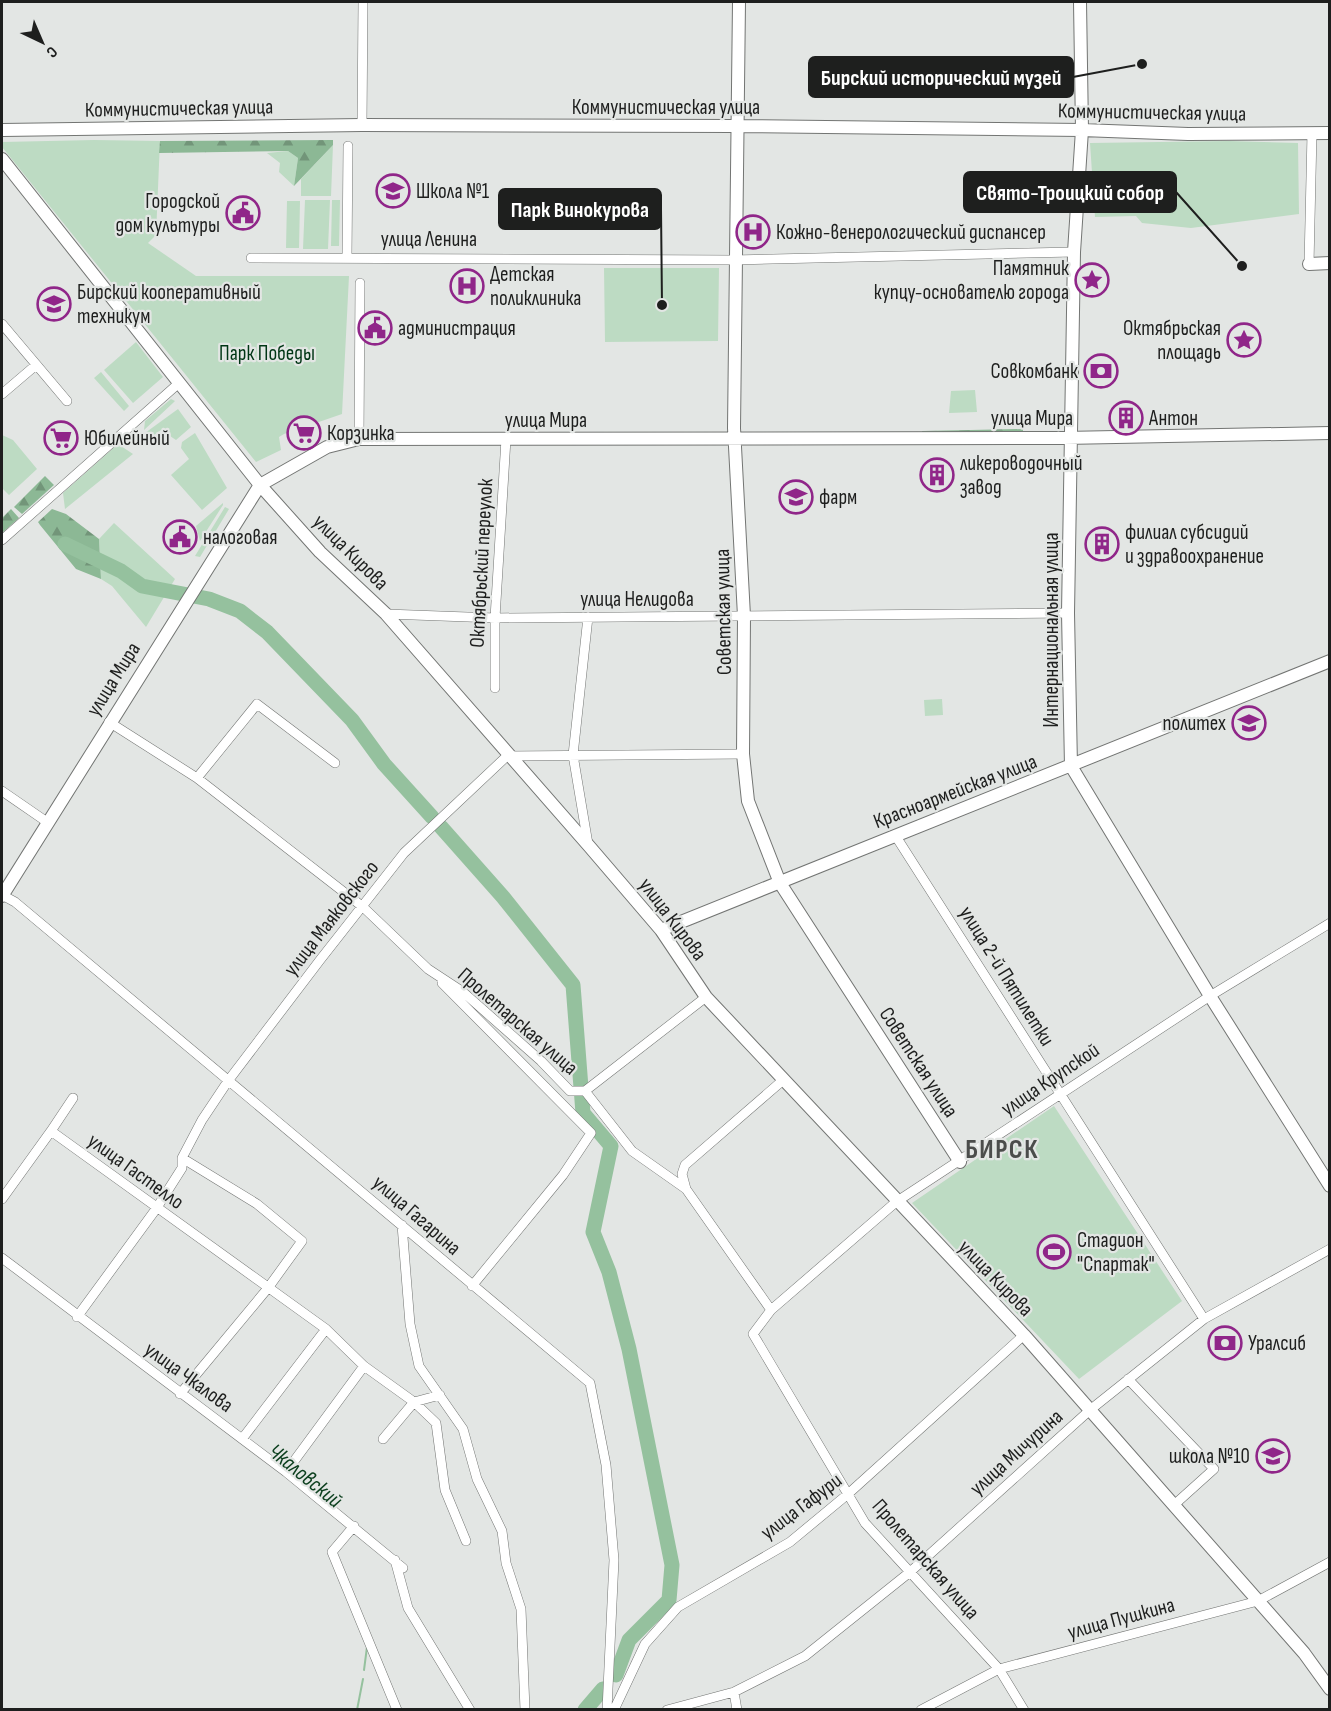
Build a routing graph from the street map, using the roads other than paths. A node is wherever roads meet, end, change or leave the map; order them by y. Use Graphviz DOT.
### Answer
graph roads {
  1 [pos="363,2"];
  2 [pos="739,2"];
  3 [pos="1080,2"];
  4 [pos="362,126"];
  5 [pos="738,126"];
  6 [pos="2,130"];
  7 [pos="1082,130"];
  8 [pos="1312,133"];
  9 [pos="1329,133"];
  10 [pos="348,146"];
  11 [pos="2,159"];
  12 [pos="1074,252"];
  13 [pos="251,258"];
  14 [pos="347,258"];
  15 [pos="734,260"];
  16 [pos="1329,263"];
  17 [pos="1309,264"];
  18 [pos="360,283"];
  19 [pos="2,324"];
  20 [pos="36,365"];
  21 [pos="179,383"];
  22 [pos="2,394"];
  23 [pos="67,401"];
  24 [pos="1329,433"];
  25 [pos="1072,438"];
  26 [pos="506,439"];
  27 [pos="358,440"];
  28 [pos="736,440"];
  29 [pos="260,485"];
  30 [pos="2,540"];
  31 [pos="1068,613"];
  32 [pos="386,614"];
  33 [pos="744,616"];
  34 [pos="588,617"];
  35 [pos="495,618"];
  36 [pos="1329,661"];
  37 [pos="495,688"];
  38 [pos="109,722"];
  39 [pos="743,754"];
  40 [pos="573,755"];
  41 [pos="507,756"];
  42 [pos="335,763"];
  43 [pos="1071,766"];
  44 [pos="197,778"];
  45 [pos="2,791"];
  46 [pos="47,822"];
  47 [pos="896,835"];
  48 [pos="589,846"];
  49 [pos="780,883"];
  50 [pos="2,896"];
  51 [pos="363,907"];
  52 [pos="1329,922"];
  53 [pos="661,930"];
  54 [pos="428,969"];
  55 [pos="1210,996"];
  56 [pos="706,997"];
  57 [pos="228,1081"];
  58 [pos="783,1081"];
  59 [pos="585,1091"];
  60 [pos="1060,1093"];
  61 [pos="73,1098"];
  62 [pos="51,1131"];
  63 [pos="182,1158"];
  64 [pos="960,1162"];
  65 [pos="1329,1186"];
  66 [pos="686,1189"];
  67 [pos="2,1199"];
  68 [pos="896,1202"];
  69 [pos="156,1209"];
  70 [pos="402,1226"];
  71 [pos="1329,1249"];
  72 [pos="2,1258"];
  73 [pos="472,1286"];
  74 [pos="268,1288"];
  75 [pos="771,1310"];
  76 [pos="77,1317"];
  77 [pos="1204,1319"];
  78 [pos="326,1329"];
  79 [pos="753,1334"];
  80 [pos="1024,1335"];
  81 [pos="364,1366"];
  82 [pos="1128,1379"];
  83 [pos="180,1394"];
  84 [pos="440,1395"];
  85 [pos="414,1402"];
  86 [pos="1090,1410"];
  87 [pos="242,1439"];
  88 [pos="383,1439"];
  89 [pos="286,1472"];
  90 [pos="848,1494"];
  91 [pos="1174,1505"];
  92 [pos="354,1526"];
  93 [pos="466,1542"];
  94 [pos="395,1559"];
  95 [pos="1329,1562"];
  96 [pos="403,1568"];
  97 [pos="910,1572"];
  98 [pos="1258,1601"];
  99 [pos="999,1668"];
  100 [pos="1329,1689"];
  101 [pos="734,1692"];
  102 [pos="397,1710"];
  103 [pos="470,1710"];
  104 [pos="525,1710"];
  105 [pos="607,1710"];
  106 [pos="614,1710"];
  107 [pos="667,1710"];
  108 [pos="737,1710"];
  109 [pos="921,1710"];
  110 [pos="1024,1710"];
  1 -- 4 [label="street"];
  2 -- 5 [label="street, Советская улица"];
  3 -- 7 [label="street, Интернациональная улица"];
  4 -- 5 [label="street, Коммунистическая улица"];
  4 -- 6 [label="street, Коммунистическая улица"];
  5 -- 7 [label="street, Коммунистическая улица"];
  5 -- 15 [label="street, Советская улица"];
  7 -- 8 [label="street, Коммунистическая улица"];
  7 -- 12 [label="street, Интернациональная улица"];
  8 -- 9 [label="street, Коммунистическая улица"];
  8 -- 17 [label="street"];
  10 -- 14 [label="street"];
  11 -- 21 [label="street, улица Кирова"];
  12 -- 15 [label="street, улица Ленина"];
  12 -- 25 [label="street, Интернациональная улица"];
  13 -- 14 [label="street, улица Ленина"];
  14 -- 15 [label="street, улица Ленина"];
  15 -- 28 [label="street, Советская улица"];
  16 -- 17 [label="street"];
  18 -- 27 [label="street"];
  19 -- 20 [label="street"];
  20 -- 22 [label="street"];
  20 -- 23 [label="street"];
  21 -- 29 [label="street, улица Кирова"];
  21 -- 30 [label="street"];
  24 -- 25 [label="street, улица Мира"];
  25 -- 28 [label="street, улица Мира"];
  25 -- 31 [label="street, Интернациональная улица"];
  26 -- 27 [label="street, улица Мира"];
  26 -- 28 [label="street, улица Мира"];
  26 -- 35 [label="street, Октябрьский переулок"];
  27 -- 29 [label="street, улица Мира"];
  28 -- 33 [label="street, Советская улица"];
  29 -- 32 [label="street, улица Кирова"];
  29 -- 38 [label="street, улица Мира"];
  31 -- 33 [label="street, улица Нелидова"];
  31 -- 43 [label="street, Интернациональная улица"];
  32 -- 35 [label="street, улица Нелидова"];
  32 -- 41 [label="street, улица Кирова"];
  33 -- 34 [label="street, улица Нелидова"];
  33 -- 39 [label="street, Советская улица"];
  34 -- 35 [label="street, улица Нелидова"];
  34 -- 40 [label="street"];
  35 -- 37 [label="street, Октябрьский переулок"];
  36 -- 43 [label="street, Красноармейская улица"];
  38 -- 44 [label="street, Пролетарская улица"];
  38 -- 46 [label="street, улица Мира"];
  39 -- 40 [label="street"];
  39 -- 49 [label="street, Советская улица"];
  40 -- 41 [label="street"];
  40 -- 48 [label="street"];
  41 -- 48 [label="street, улица Кирова"];
  41 -- 51 [label="street, улица Маяковского"];
  42 -- 44 [label="street"];
  43 -- 47 [label="street, Красноармейская улица"];
  43 -- 55 [label="street"];
  44 -- 51 [label="street, Пролетарская улица"];
  45 -- 46 [label="street"];
  46 -- 50 [label="street, улица Мира"];
  47 -- 49 [label="street, Красноармейская улица"];
  47 -- 60 [label="street, улица 2-й Пятилетки"];
  48 -- 53 [label="street, улица Кирова"];
  49 -- 53 [label="street, Красноармейская улица"];
  49 -- 64 [label="street, Советская улица"];
  50 -- 57 [label="street, улица Гагарина"];
  51 -- 54 [label="street, Пролетарская улица"];
  51 -- 57 [label="street, улица Маяковского"];
  52 -- 55 [label="street, улица Крупской"];
  53 -- 56 [label="street, улица Кирова"];
  54 -- 59 [label="street, Пролетарская улица"];
  54 -- 73 [label="street, Пролетарская улица"];
  55 -- 60 [label="street, улица Крупской"];
  55 -- 65 [label="street"];
  56 -- 58 [label="street, улица Кирова"];
  56 -- 59 [label="street"];
  57 -- 63 [label="street, улица Маяковского"];
  57 -- 70 [label="street, улица Гагарина"];
  58 -- 66 [label="street"];
  58 -- 68 [label="street, улица Кирова"];
  59 -- 66 [label="street, Пролетарская улица"];
  60 -- 64 [label="street, улица Крупской"];
  60 -- 77 [label="street, улица 2-й Пятилетки"];
  61 -- 62 [label="street"];
  62 -- 67 [label="street"];
  62 -- 69 [label="street, улица Гастелло"];
  63 -- 69 [label="street, улица Маяковского"];
  63 -- 74 [label="street, улица Гастелло"];
  64 -- 68 [label="street, улица Крупской"];
  66 -- 75 [label="street, Пролетарская улица"];
  68 -- 75 [label="street, улица Крупской"];
  68 -- 80 [label="street, улица Кирова"];
  69 -- 74 [label="street, улица Гастелло"];
  69 -- 76 [label="street, улица Маяковского"];
  70 -- 73 [label="street, улица Гагарина"];
  70 -- 84 [label="street"];
  71 -- 77 [label="street, улица Мичурина"];
  72 -- 76 [label="street, улица Чкалова"];
  73 -- 105 [label="street, улица Гагарина"];
  74 -- 78 [label="street, улица Гастелло"];
  74 -- 83 [label="street"];
  75 -- 79 [label="street, улица Крупской"];
  76 -- 83 [label="street, улица Чкалова"];
  77 -- 82 [label="street, улица Мичурина"];
  78 -- 81 [label="street, улица Гастелло"];
  78 -- 87 [label="street"];
  79 -- 90 [label="street, Пролетарская улица"];
  80 -- 86 [label="street, улица Кирова"];
  80 -- 90 [label="street, улица Гафури"];
  81 -- 85 [label="street, улица Гастелло"];
  81 -- 89 [label="street"];
  82 -- 86 [label="street, улица Мичурина"];
  82 -- 91 [label="street"];
  83 -- 87 [label="street, улица Чкалова"];
  84 -- 85 [label="street"];
  84 -- 104 [label="street"];
  85 -- 88 [label="street"];
  85 -- 93 [label="street, улица Гастелло"];
  86 -- 91 [label="street, улица Кирова"];
  86 -- 97 [label="street, улица Мичурина"];
  87 -- 89 [label="street, улица Чкалова"];
  89 -- 92 [label="street, улица Чкалова"];
  90 -- 97 [label="street, Пролетарская улица"];
  90 -- 106 [label="street, улица Гафури"];
  91 -- 98 [label="street, улица Кирова"];
  92 -- 94 [label="street, улица Чкалова"];
  92 -- 102 [label="street"];
  94 -- 96 [label="street, улица Чкалова"];
  94 -- 103 [label="street"];
  95 -- 98 [label="street, улица Пушкина"];
  97 -- 99 [label="street, Пролетарская улица"];
  97 -- 101 [label="street, улица Мичурина"];
  98 -- 99 [label="street, улица Пушкина"];
  98 -- 100 [label="street, улица Кирова"];
  99 -- 109 [label="street, улица Пушкина"];
  99 -- 110 [label="street, Пролетарская улица"];
  101 -- 107 [label="street, улица Мичурина"];
  101 -- 108 [label="street"];
}
